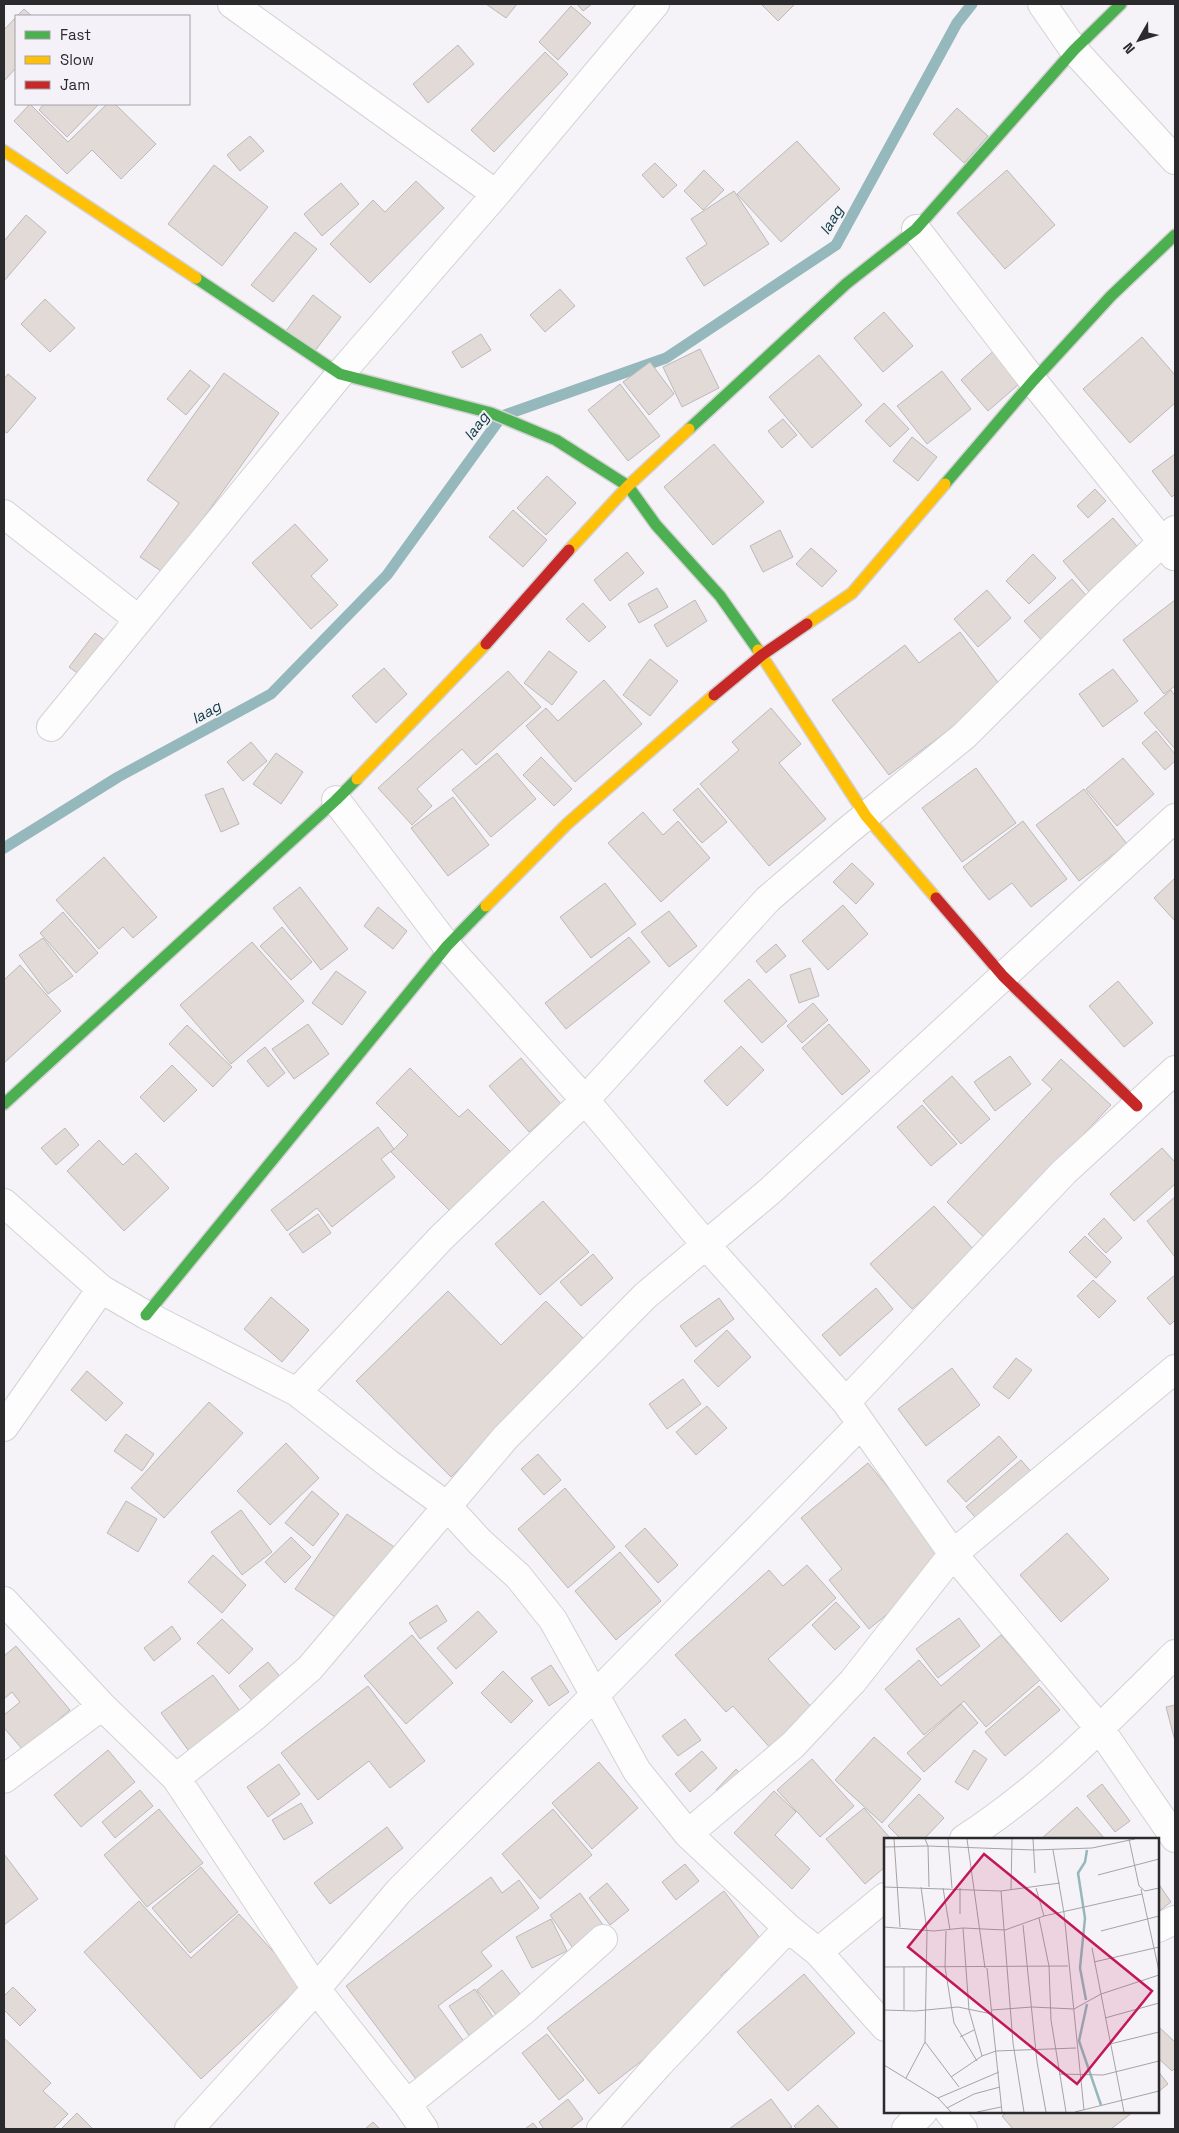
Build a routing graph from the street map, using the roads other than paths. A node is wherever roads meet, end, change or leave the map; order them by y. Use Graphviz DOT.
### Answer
graph roads {
  1 [pos="232,4"];
  2 [pos="655,4"];
  3 [pos="1042,4"];
  4 [pos="1121,4"];
  5 [pos="1074,50"];
  6 [pos="4,152"];
  7 [pos="1175,160"];
  8 [pos="496,194"];
  9 [pos="916,229"];
  10 [pos="1175,235"];
  11 [pos="340,374"];
  12 [pos="1032,381"];
  13 [pos="628,486"];
  14 [pos="4,514"];
  15 [pos="1171,544"];
  16 [pos="138,619"];
  17 [pos="762,655"];
  18 [pos="51,727"];
  19 [pos="336,800"];
  20 [pos="866,816"];
  21 [pos="1175,818"];
  22 [pos="447,946"];
  23 [pos="1004,976"];
  24 [pos="1172,1084"];
  25 [pos="585,1100"];
  26 [pos="4,1104"];
  27 [pos="1137,1106"];
  28 [pos="4,1203"];
  29 [pos="705,1244"];
  30 [pos="101,1289"];
  31 [pos="146,1315"];
  32 [pos="1175,1369"];
  33 [pos="298,1392"];
  34 [pos="854,1413"];
  35 [pos="4,1427"];
  36 [pos="446,1506"];
  37 [pos="953,1554"];
  38 [pos="4,1601"];
  39 [pos="1175,1654"];
  40 [pos="594,1696"];
  41 [pos="102,1706"];
  42 [pos="1100,1729"];
  43 [pos="176,1778"];
  44 [pos="4,1780"];
  45 [pos="688,1834"];
  46 [pos="966,1838"];
  47 [pos="1175,1838"];
  48 [pos="884,1898"];
  49 [pos="1175,1920"];
  50 [pos="788,1928"];
  51 [pos="1159,1928"];
  52 [pos="604,1939"];
  53 [pos="818,1952"];
  54 [pos="316,1989"];
  55 [pos="884,2026"];
  56 [pos="407,2104"];
  57 [pos="922,2113"];
  58 [pos="950,2113"];
  59 [pos="189,2129"];
  60 [pos="424,2129"];
  61 [pos="601,2129"];
  62 [pos="906,2129"];
  63 [pos="963,2129"];
  1 -- 8 [label="street"];
  2 -- 8 [label="street"];
  3 -- 5 [label="street"];
  4 -- 5 [label="street"];
  5 -- 7 [label="street"];
  5 -- 9 [label="street"];
  6 -- 11 [label="street"];
  8 -- 11 [label="street"];
  9 -- 12 [label="street"];
  9 -- 13 [label="street"];
  10 -- 12 [label="street"];
  11 -- 13 [label="street"];
  11 -- 16 [label="street"];
  12 -- 15 [label="street"];
  12 -- 17 [label="street"];
  13 -- 17 [label="street"];
  13 -- 19 [label="street"];
  14 -- 16 [label="street"];
  15 -- 20 [label="street"];
  16 -- 18 [label="street"];
  17 -- 20 [label="street"];
  17 -- 22 [label="street"];
  19 -- 22 [label="street"];
  19 -- 26 [label="street"];
  20 -- 23 [label="street"];
  20 -- 25 [label="street"];
  21 -- 23 [label="street"];
  22 -- 25 [label="street"];
  22 -- 31 [label="street"];
  23 -- 27 [label="street"];
  23 -- 29 [label="street"];
  24 -- 27 [label="street"];
  25 -- 29 [label="street"];
  25 -- 33 [label="street"];
  27 -- 34 [label="street"];
  28 -- 30 [label="street"];
  29 -- 34 [label="street"];
  29 -- 36 [label="street"];
  30 -- 31 [label="street"];
  30 -- 35 [label="street"];
  31 -- 33 [label="street"];
  32 -- 37 [label="street"];
  33 -- 36 [label="street"];
  34 -- 37 [label="street"];
  34 -- 40 [label="street"];
  36 -- 40 [label="street"];
  36 -- 43 [label="street"];
  37 -- 42 [label="street"];
  37 -- 45 [label="street"];
  38 -- 41 [label="street"];
  39 -- 42 [label="street"];
  40 -- 45 [label="street"];
  40 -- 54 [label="street"];
  41 -- 43 [label="street"];
  41 -- 44 [label="street"];
  42 -- 46 [label="street"];
  42 -- 47 [label="street"];
  43 -- 54 [label="street"];
  45 -- 50 [label="street"];
  48 -- 53 [label="street"];
  49 -- 51 [label="street"];
  50 -- 53 [label="street"];
  50 -- 61 [label="street"];
  52 -- 56 [label="street"];
  53 -- 55 [label="street"];
  54 -- 56 [label="street"];
  54 -- 59 [label="street"];
  56 -- 60 [label="street"];
  57 -- 62 [label="street"];
  58 -- 63 [label="street"];
}
